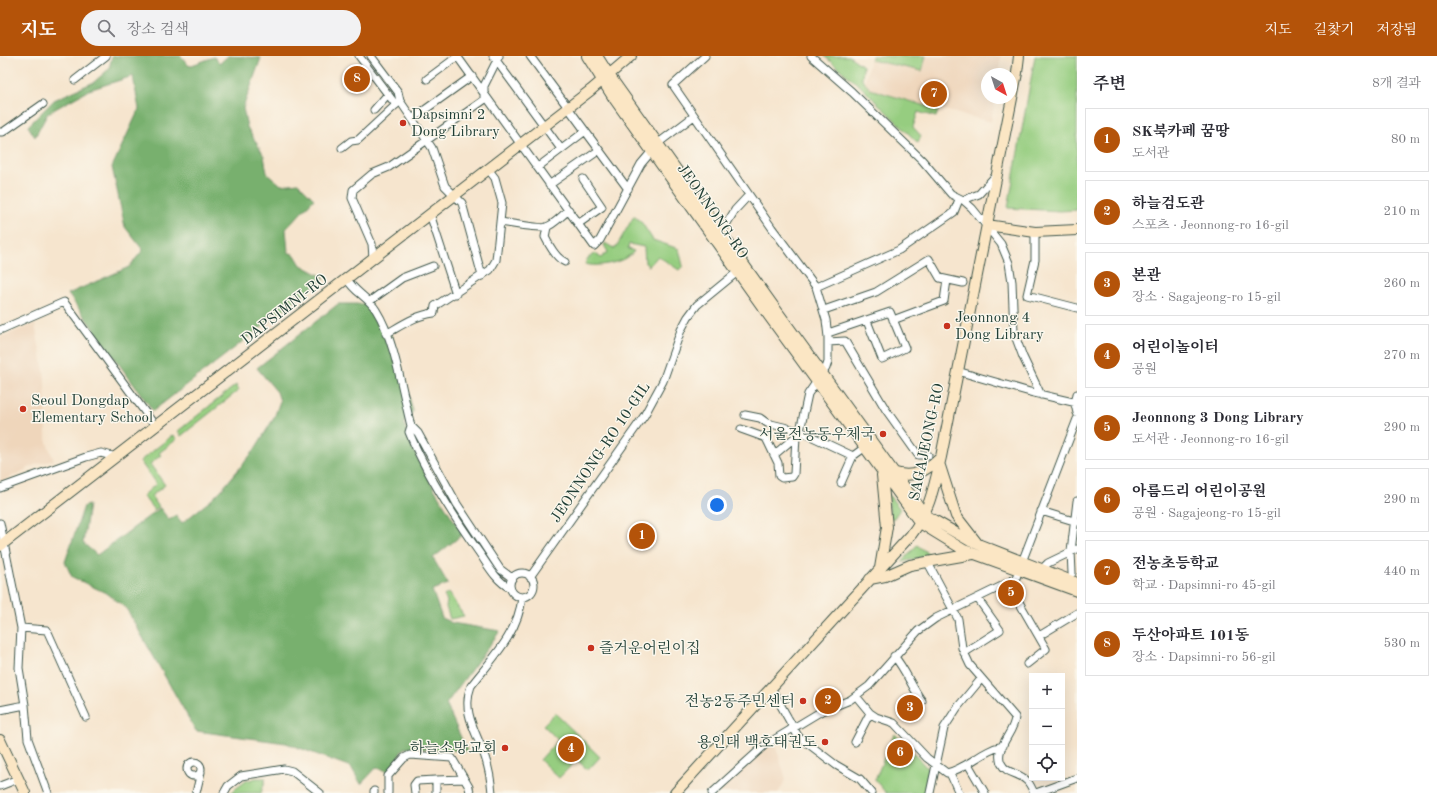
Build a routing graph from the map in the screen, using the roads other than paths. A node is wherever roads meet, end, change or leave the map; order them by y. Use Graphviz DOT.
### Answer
graph roads {
  1 [pos="106,56"];
  2 [pos="359,56"];
  3 [pos="382,56"];
  4 [pos="458,56"];
  5 [pos="530,56"];
  6 [pos="587,56"];
  7 [pos="597,56"];
  8 [pos="631,56"];
  9 [pos="705,56"];
  10 [pos="811,56"];
  11 [pos="1019,56"];
  12 [pos="496,58"];
  13 [pos="373,59"];
  14 [pos="472,76"];
  15 [pos="606,77"];
  16 [pos="427,79"];
  17 [pos="75,80"];
  18 [pos="484,92"];
  19 [pos="388,94"];
  20 [pos="398,103"];
  21 [pos="43,104"];
  22 [pos="567,108"];
  23 [pos="374,110"];
  24 [pos="694,116"];
  25 [pos="412,119"];
  26 [pos="543,126"];
  27 [pos="0,132"];
  28 [pos="584,132"];
  29 [pos="428,141"];
  30 [pos="520,144"];
  31 [pos="342,148"];
  32 [pos="655,148"];
  33 [pos="561,149"];
  34 [pos="598,150"];
  35 [pos="538,167"];
  36 [pos="488,169"];
  37 [pos="997,174"];
  38 [pos="583,179"];
  39 [pos="549,185"];
  40 [pos="628,189"];
  41 [pos="454,195"];
  42 [pos="749,195"];
  43 [pos="960,201"];
  44 [pos="569,210"];
  45 [pos="430,214"];
  46 [pos="500,222"];
  47 [pos="578,224"];
  48 [pos="987,225"];
  49 [pos="547,227"];
  50 [pos="1077,230"];
  51 [pos="1035,232"];
  52 [pos="721,233"];
  53 [pos="373,258"];
  54 [pos="566,262"];
  55 [pos="433,266"];
  56 [pos="741,269"];
  57 [pos="482,276"];
  58 [pos="347,279"];
  59 [pos="948,280"];
  60 [pos="963,283"];
  61 [pos="816,287"];
  62 [pos="456,294"];
  63 [pos="370,301"];
  64 [pos="1077,308"];
  65 [pos="824,310"];
  66 [pos="893,320"];
  67 [pos="867,321"];
  68 [pos="0,330"];
  69 [pos="828,333"];
  70 [pos="386,334"];
  71 [pos="828,342"];
  72 [pos="957,371"];
  73 [pos="819,377"];
  74 [pos="1077,394"];
  75 [pos="1041,395"];
  76 [pos="1076,403"];
  77 [pos="1077,413"];
  78 [pos="745,415"];
  79 [pos="1077,419"];
  80 [pos="411,426"];
  81 [pos="156,427"];
  82 [pos="741,429"];
  83 [pos="798,434"];
  84 [pos="864,448"];
  85 [pos="774,455"];
  86 [pos="928,455"];
  87 [pos="853,456"];
  88 [pos="116,457"];
  89 [pos="940,461"];
  90 [pos="887,473"];
  91 [pos="841,483"];
  92 [pos="0,488"];
  93 [pos="1077,501"];
  94 [pos="1041,511"];
  95 [pos="922,520"];
  96 [pos="1076,522"];
  97 [pos="0,523"];
  98 [pos="2,544"];
  99 [pos="978,549"];
  100 [pos="1074,550"];
  101 [pos="927,561"];
  102 [pos="1021,565"];
  103 [pos="880,569"];
  104 [pos="1042,569"];
  105 [pos="1072,573"];
  106 [pos="530,577"];
  107 [pos="512,578"];
  108 [pos="870,579"];
  109 [pos="1008,583"];
  110 [pos="1077,583"];
  111 [pos="510,588"];
  112 [pos="1077,591"];
  113 [pos="522,597"];
  114 [pos="978,599"];
  115 [pos="954,611"];
  116 [pos="1077,613"];
  117 [pos="22,628"];
  118 [pos="1038,636"];
  119 [pos="964,653"];
  120 [pos="894,656"];
  121 [pos="1027,664"];
  122 [pos="981,678"];
  123 [pos="771,688"];
  124 [pos="856,696"];
  125 [pos="922,701"];
  126 [pos="25,706"];
  127 [pos="0,710"];
  128 [pos="870,713"];
  129 [pos="86,717"];
  130 [pos="795,728"];
  131 [pos="0,740"];
  132 [pos="855,742"];
  133 [pos="1003,746"];
  134 [pos="968,764"];
  135 [pos="935,765"];
  136 [pos="201,771"];
  137 [pos="950,773"];
  138 [pos="18,778"];
  139 [pos="1077,778"];
  140 [pos="464,779"];
  141 [pos="436,780"];
  142 [pos="0,786"];
  143 [pos="312,790"];
  144 [pos="25,793"];
  145 [pos="48,793"];
  146 [pos="196,793"];
  147 [pos="224,793"];
  148 [pos="320,793"];
  149 [pos="388,793"];
  150 [pos="415,793"];
  151 [pos="436,793"];
  152 [pos="470,793"];
  153 [pos="492,793"];
  154 [pos="675,793"];
  155 [pos="712,793"];
  156 [pos="871,793"];
  157 [pos="930,793"];
  158 [pos="959,793"];
  159 [pos="985,793"];
  160 [pos="1035,793"];
  1 -- 17 [label="street"];
  2 -- 19 [label="street"];
  3 -- 13 [label="street"];
  4 -- 14 [label="street"];
  4 -- 16 [label="street"];
  5 -- 22 [label="street"];
  6 -- 15 [label="main road, JEONNONG-RO"];
  7 -- 15 [label="main road, JEONNONG-RO"];
  8 -- 15 [label="main road, DAPSIMNI-RO"];
  9 -- 24 [label="street"];
  10 -- 43 [label="street"];
  11 -- 37 [label="main road, SAGAJEONG-RO"];
  12 -- 18 [label="street"];
  12 -- 26 [label="street"];
  13 -- 20 [label="street"];
  14 -- 18 [label="street"];
  14 -- 25 [label="street"];
  15 -- 22 [label="main road, DAPSIMNI-RO"];
  15 -- 32 [label="main road, JEONNONG-RO"];
  18 -- 29 [label="street"];
  18 -- 30 [label="street"];
  19 -- 20 [label="street"];
  19 -- 23 [label="street"];
  20 -- 25 [label="street"];
  20 -- 31 [label="street"];
  21 -- 27 [label="street"];
  22 -- 26 [label="main road, DAPSIMNI-RO"];
  22 -- 28 [label="street"];
  24 -- 32 [label="street"];
  24 -- 42 [label="street"];
  25 -- 29 [label="street"];
  26 -- 30 [label="main road, DAPSIMNI-RO"];
  26 -- 33 [label="street"];
  28 -- 33 [label="street"];
  28 -- 34 [label="street"];
  29 -- 41 [label="street"];
  29 -- 53 [label="street"];
  30 -- 35 [label="street"];
  30 -- 36 [label="main road, DAPSIMNI-RO"];
  32 -- 40 [label="street"];
  32 -- 52 [label="main road, JEONNONG-RO"];
  32 -- 56 [label="main road, JEONNONG-RO"];
  33 -- 35 [label="street"];
  34 -- 39 [label="street"];
  34 -- 40 [label="street"];
  35 -- 39 [label="street"];
  36 -- 41 [label="main road, DAPSIMNI-RO"];
  36 -- 46 [label="street"];
  37 -- 43 [label="street"];
  37 -- 48 [label="main road, SAGAJEONG-RO"];
  38 -- 47 [label="street"];
  39 -- 44 [label="street"];
  40 -- 47 [label="street"];
  41 -- 45 [label="main road, DAPSIMNI-RO"];
  41 -- 57 [label="street"];
  42 -- 52 [label="street"];
  42 -- 61 [label="street"];
  43 -- 48 [label="street"];
  43 -- 61 [label="street"];
  44 -- 47 [label="street"];
  44 -- 49 [label="street"];
  45 -- 53 [label="main road, DAPSIMNI-RO"];
  45 -- 62 [label="street"];
  46 -- 49 [label="street"];
  46 -- 57 [label="street"];
  48 -- 51 [label="main road"];
  48 -- 72 [label="main road, SAGAJEONG-RO"];
  48 -- 75 [label="street"];
  49 -- 54 [label="street"];
  50 -- 51 [label="main road"];
  51 -- 64 [label="street"];
  52 -- 56 [label="main road, JEONNONG-RO"];
  53 -- 58 [label="main road, DAPSIMNI-RO"];
  55 -- 63 [label="street"];
  56 -- 73 [label="main road, JEONNONG-RO"];
  56 -- 106 [label="street, JEONNONG-RO 10-GIL"];
  57 -- 62 [label="street"];
  58 -- 63 [label="street"];
  58 -- 81 [label="main road, DAPSIMNI-RO"];
  59 -- 60 [label="street"];
  59 -- 65 [label="street"];
  59 -- 66 [label="street"];
  61 -- 65 [label="street"];
  62 -- 70 [label="street"];
  63 -- 70 [label="street"];
  65 -- 69 [label="street"];
  66 -- 67 [label="street"];
  66 -- 67 [label="street"];
  67 -- 69 [label="street"];
  68 -- 81 [label="street"];
  69 -- 71 [label="street"];
  70 -- 80 [label="street"];
  71 -- 73 [label="street"];
  71 -- 86 [label="street"];
  72 -- 75 [label="street"];
  72 -- 89 [label="main road, SAGAJEONG-RO"];
  73 -- 83 [label="street"];
  73 -- 84 [label="main road, JEONNONG-RO"];
  73 -- 90 [label="main road, JEONNONG-RO"];
  74 -- 76 [label="street"];
  75 -- 76 [label="street"];
  76 -- 77 [label="street"];
  78 -- 83 [label="street"];
  79 -- 94 [label="street"];
  80 -- 107 [label="street"];
  80 -- 111 [label="street"];
  81 -- 88 [label="main road, DAPSIMNI-RO"];
  82 -- 85 [label="street"];
  83 -- 85 [label="street"];
  83 -- 85 [label="street"];
  83 -- 87 [label="street"];
  84 -- 87 [label="street"];
  84 -- 90 [label="main road, JEONNONG-RO"];
  87 -- 91 [label="street"];
  88 -- 92 [label="street"];
  88 -- 98 [label="main road, DAPSIMNI-RO"];
  89 -- 90 [label="main road"];
  89 -- 95 [label="main road, SAGAJEONG-RO"];
  89 -- 99 [label="main road"];
  90 -- 95 [label="main road, JEONNONG-RO"];
  90 -- 103 [label="main road"];
  93 -- 96 [label="street"];
  94 -- 96 [label="street"];
  94 -- 102 [label="street"];
  95 -- 99 [label="main road, JEONNONG-RO"];
  95 -- 103 [label="main road, SAGAJEONG-RO"];
  96 -- 100 [label="street"];
  97 -- 98 [label="street"];
  98 -- 117 [label="street"];
  99 -- 101 [label="main road"];
  99 -- 102 [label="main road, JEONNONG-RO"];
  100 -- 104 [label="street"];
  100 -- 105 [label="street"];
  101 -- 108 [label="main road"];
  101 -- 115 [label="street"];
  102 -- 104 [label="main road, JEONNONG-RO"];
  102 -- 109 [label="street"];
  102 -- 112 [label="main road, JEONNONG-RO"];
  103 -- 108 [label="main road, SAGAJEONG-RO"];
  104 -- 110 [label="main road, JEONNONG-RO"];
  106 -- 107 [label="street"];
  106 -- 113 [label="street"];
  107 -- 111 [label="street"];
  108 -- 123 [label="main road, SAGAJEONG-RO"];
  109 -- 114 [label="street"];
  109 -- 118 [label="street"];
  111 -- 113 [label="street"];
  113 -- 153 [label="street"];
  114 -- 115 [label="street"];
  114 -- 119 [label="street"];
  115 -- 119 [label="street"];
  115 -- 120 [label="street"];
  116 -- 118 [label="street"];
  117 -- 126 [label="street"];
  117 -- 129 [label="street"];
  118 -- 121 [label="street"];
  119 -- 122 [label="street"];
  120 -- 124 [label="street"];
  120 -- 125 [label="street"];
  122 -- 133 [label="street"];
  122 -- 135 [label="street"];
  123 -- 130 [label="street"];
  123 -- 154 [label="main road, SAGAJEONG-RO"];
  124 -- 128 [label="street"];
  124 -- 130 [label="street"];
  126 -- 127 [label="street"];
  126 -- 145 [label="street"];
  128 -- 132 [label="street"];
  128 -- 135 [label="street"];
  130 -- 155 [label="street"];
  130 -- 156 [label="street"];
  131 -- 138 [label="main road"];
  133 -- 134 [label="street"];
  133 -- 160 [label="street"];
  134 -- 137 [label="street"];
  134 -- 159 [label="street"];
  135 -- 137 [label="street"];
  135 -- 157 [label="street"];
  136 -- 146 [label="street"];
  137 -- 158 [label="street"];
  138 -- 142 [label="street"];
  138 -- 144 [label="main road"];
  139 -- 160 [label="street"];
  140 -- 141 [label="street"];
  140 -- 149 [label="street"];
  140 -- 152 [label="street"];
  141 -- 150 [label="street"];
  141 -- 151 [label="street"];
  143 -- 147 [label="street"];
  143 -- 148 [label="street"];
}
